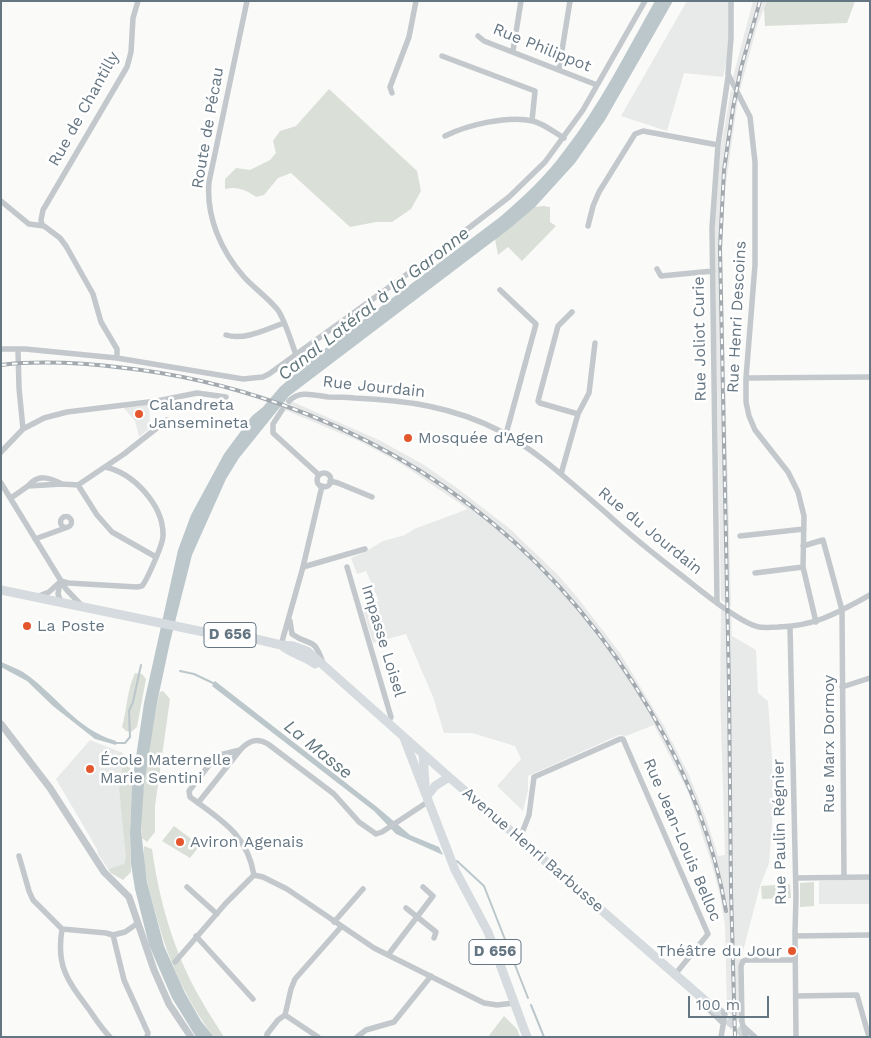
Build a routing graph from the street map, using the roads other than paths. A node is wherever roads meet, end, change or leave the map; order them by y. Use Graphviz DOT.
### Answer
graph roads {
  1 [pos="138,1"];
  2 [pos="248,1"];
  3 [pos="416,1"];
  4 [pos="521,1"];
  5 [pos="570,1"];
  6 [pos="645,1"];
  7 [pos="730,1"];
  8 [pos="478,36"];
  9 [pos="513,51"];
  10 [pos="442,56"];
  11 [pos="558,69"];
  12 [pos="728,77"];
  13 [pos="597,85"];
  14 [pos="392,93"];
  15 [pos="532,121"];
  16 [pos="445,136"];
  17 [pos="564,138"];
  18 [pos="718,145"];
  19 [pos="1,201"];
  20 [pos="42,225"];
  21 [pos="588,226"];
  22 [pos="657,269"];
  23 [pos="712,271"];
  24 [pos="500,290"];
  25 [pos="572,312"];
  26 [pos="284,323"];
  27 [pos="226,335"];
  28 [pos="595,343"];
  29 [pos="1,349"];
  30 [pos="18,349"];
  31 [pos="296,355"];
  32 [pos="117,358"];
  33 [pos="870,377"];
  34 [pos="746,378"];
  35 [pos="226,397"];
  36 [pos="288,401"];
  37 [pos="282,410"];
  38 [pos="578,414"];
  39 [pos="167,420"];
  40 [pos="23,429"];
  41 [pos="506,434"];
  42 [pos="1,452"];
  43 [pos="105,467"];
  44 [pos="561,474"];
  45 [pos="319,475"];
  46 [pos="1,479"];
  47 [pos="330,481"];
  48 [pos="1,483"];
  49 [pos="78,485"];
  50 [pos="322,486"];
  51 [pos="6,488"];
  52 [pos="372,497"];
  53 [pos="11,498"];
  54 [pos="68,527"];
  55 [pos="804,529"];
  56 [pos="740,536"];
  57 [pos="36,539"];
  58 [pos="803,546"];
  59 [pos="365,549"];
  60 [pos="156,557"];
  61 [pos="303,567"];
  62 [pos="347,567"];
  63 [pos="803,567"];
  64 [pos="755,573"];
  65 [pos="61,581"];
  66 [pos="66,588"];
  67 [pos="1,590"];
  68 [pos="870,595"];
  69 [pos="36,597"];
  70 [pos="61,602"];
  71 [pos="717,602"];
  72 [pos="83,607"];
  73 [pos="842,610"];
  74 [pos="290,616"];
  75 [pos="816,622"];
  76 [pos="790,627"];
  77 [pos="281,645"];
  78 [pos="310,660"];
  79 [pos="324,665"];
  80 [pos="870,678"];
  81 [pos="842,687"];
  82 [pos="350,689"];
  83 [pos="388,723"];
  84 [pos="1,724"];
  85 [pos="403,736"];
  86 [pos="240,749"];
  87 [pos="421,752"];
  88 [pos="226,754"];
  89 [pos="230,762"];
  90 [pos="414,764"];
  91 [pos="449,777"];
  92 [pos="427,797"];
  93 [pos="198,803"];
  94 [pos="520,838"];
  95 [pos="19,856"];
  96 [pos="254,875"];
  97 [pos="844,877"];
  98 [pos="870,877"];
  99 [pos="796,878"];
  100 [pos="187,887"];
  101 [pos="422,887"];
  102 [pos="363,888"];
  103 [pos="406,908"];
  104 [pos="217,914"];
  105 [pos="417,916"];
  106 [pos="334,922"];
  107 [pos="138,923"];
  108 [pos="340,926"];
  109 [pos="62,929"];
  110 [pos="113,935"];
  111 [pos="870,935"];
  112 [pos="196,936"];
  113 [pos="795,936"];
  114 [pos="434,938"];
  115 [pos="650,952"];
  116 [pos="388,955"];
  117 [pos="795,960"];
  118 [pos="175,962"];
  119 [pos="677,972"];
  120 [pos="431,976"];
  121 [pos="796,996"];
  122 [pos="253,999"];
  123 [pos="514,1004"];
  124 [pos="716,1011"];
  125 [pos="285,1014"];
  126 [pos="724,1023"];
  127 [pos="744,1027"];
  128 [pos="148,1036"];
  129 [pos="110,1037"];
  130 [pos="191,1037"];
  131 [pos="267,1037"];
  132 [pos="318,1037"];
  133 [pos="357,1037"];
  134 [pos="527,1037"];
  135 [pos="722,1037"];
  136 [pos="746,1037"];
  137 [pos="755,1037"];
  138 [pos="796,1037"];
  139 [pos="869,1037"];
  1 -- 20 [label="street, Rue de Chantilly"];
  2 -- 26 [label="street, Route de Pécau"];
  3 -- 14 [label="street"];
  4 -- 9 [label="street"];
  5 -- 11 [label="street"];
  6 -- 13 [label="street"];
  7 -- 12 [label="street"];
  8 -- 9 [label="street, Rue Philippot"];
  9 -- 11 [label="street, Rue Philippot"];
  10 -- 15 [label="street"];
  11 -- 13 [label="street, Rue Philippot"];
  12 -- 18 [label="street, Rue Joliot Curie"];
  12 -- 34 [label="street, Rue Henri Descoins"];
  13 -- 17 [label="street"];
  15 -- 16 [label="street"];
  15 -- 17 [label="street"];
  17 -- 31 [label="street"];
  18 -- 21 [label="street"];
  18 -- 23 [label="street, Rue Joliot Curie"];
  19 -- 20 [label="street"];
  20 -- 32 [label="street"];
  22 -- 23 [label="street"];
  23 -- 71 [label="street, Rue Joliot Curie"];
  24 -- 41 [label="street"];
  25 -- 38 [label="street"];
  26 -- 27 [label="street"];
  26 -- 31 [label="street, Route de Pécau"];
  28 -- 38 [label="street"];
  29 -- 30 [label="street"];
  30 -- 32 [label="street"];
  30 -- 40 [label="street"];
  31 -- 32 [label="street"];
  33 -- 34 [label="street"];
  34 -- 55 [label="street, Rue Henri Descoins"];
  35 -- 40 [label="street"];
  36 -- 41 [label="street, Rue Jourdain"];
  37 -- 45 [label="street"];
  38 -- 44 [label="street"];
  39 -- 43 [label="street"];
  40 -- 42 [label="street"];
  41 -- 44 [label="street, Rue Jourdain"];
  43 -- 49 [label="street"];
  43 -- 60 [label="street"];
  44 -- 71 [label="street, Rue du Jourdain"];
  45 -- 47 [label="street"];
  45 -- 50 [label="street"];
  46 -- 51 [label="street"];
  47 -- 50 [label="street"];
  47 -- 52 [label="street"];
  48 -- 51 [label="street"];
  49 -- 53 [label="street"];
  49 -- 60 [label="street"];
  50 -- 61 [label="street"];
  51 -- 53 [label="street"];
  53 -- 57 [label="street"];
  54 -- 57 [label="street"];
  55 -- 56 [label="street"];
  55 -- 58 [label="street, Rue Henri Descoins"];
  57 -- 65 [label="street"];
  58 -- 63 [label="street, Rue Henri Descoins"];
  58 -- 73 [label="street, Rue Marx Dormoy"];
  59 -- 61 [label="street"];
  60 -- 65 [label="street"];
  61 -- 74 [label="street"];
  62 -- 83 [label="street, Impasse Loisel"];
  63 -- 64 [label="street"];
  63 -- 75 [label="street, Rue Henri Descoins"];
  65 -- 66 [label="street"];
  65 -- 69 [label="street"];
  65 -- 70 [label="street"];
  66 -- 70 [label="street"];
  66 -- 72 [label="street"];
  67 -- 69 [label="main road, D 656"];
  68 -- 73 [label="street, Rue du Jourdain"];
  69 -- 70 [label="main road, D 656"];
  70 -- 72 [label="main road, D 656"];
  71 -- 76 [label="street, Rue du Jourdain"];
  72 -- 77 [label="main road, Avenue Henri Barbusse / D 656"];
  73 -- 75 [label="street, Rue du Jourdain"];
  73 -- 81 [label="street, Rue Marx Dormoy"];
  74 -- 77 [label="street"];
  74 -- 79 [label="street"];
  75 -- 76 [label="street, Rue du Jourdain"];
  76 -- 99 [label="street, Rue Paulin Régnier"];
  77 -- 78 [label="main road, Avenue Henri Barbusse / D 656"];
  77 -- 79 [label="main road, Avenue Henri Barbusse / D 656"];
  78 -- 79 [label="main road"];
  78 -- 82 [label="main road, Avenue Henri Barbusse / D 656"];
  79 -- 82 [label="main road, Avenue Henri Barbusse / D 656"];
  80 -- 81 [label="street"];
  81 -- 97 [label="street, Rue Marx Dormoy"];
  82 -- 83 [label="main road, Avenue Henri Barbusse / D 656"];
  83 -- 85 [label="main road, Avenue Henri Barbusse / D 656"];
  84 -- 107 [label="street"];
  85 -- 87 [label="main road, Avenue Henri Barbusse / D 656"];
  85 -- 90 [label="main road, D 656"];
  86 -- 88 [label="street"];
  86 -- 89 [label="street"];
  86 -- 92 [label="street"];
  87 -- 90 [label="main road"];
  87 -- 91 [label="main road, Avenue Henri Barbusse / D 656"];
  87 -- 92 [label="main road, D 656"];
  88 -- 89 [label="street"];
  88 -- 93 [label="street"];
  89 -- 93 [label="street"];
  90 -- 92 [label="main road, D 656"];
  91 -- 92 [label="main road"];
  91 -- 94 [label="main road, Avenue Henri Barbusse"];
  92 -- 123 [label="main road, D 656"];
  93 -- 96 [label="street"];
  94 -- 115 [label="main road, Avenue Henri Barbusse"];
  94 -- 119 [label="street, Rue Jean-Louis Belloc"];
  95 -- 109 [label="street"];
  96 -- 104 [label="street"];
  96 -- 106 [label="street"];
  97 -- 98 [label="street"];
  97 -- 99 [label="street"];
  99 -- 113 [label="street, Rue Paulin Régnier"];
  100 -- 104 [label="street"];
  101 -- 105 [label="street"];
  102 -- 106 [label="street"];
  103 -- 105 [label="street"];
  104 -- 112 [label="street"];
  105 -- 114 [label="street"];
  105 -- 116 [label="street"];
  106 -- 108 [label="street"];
  107 -- 110 [label="street"];
  107 -- 130 [label="street"];
  108 -- 116 [label="street"];
  108 -- 125 [label="street"];
  109 -- 110 [label="street"];
  109 -- 129 [label="street"];
  110 -- 128 [label="street"];
  111 -- 113 [label="street"];
  112 -- 118 [label="street"];
  112 -- 122 [label="street"];
  113 -- 117 [label="street, Rue Paulin Régnier"];
  115 -- 119 [label="street"];
  115 -- 124 [label="main road, Avenue Henri Barbusse"];
  115 -- 126 [label="street"];
  116 -- 120 [label="street"];
  117 -- 121 [label="street, Rue Paulin Régnier"];
  117 -- 127 [label="street"];
  119 -- 126 [label="street"];
  120 -- 123 [label="street"];
  120 -- 133 [label="street"];
  121 -- 138 [label="street, Rue Paulin Régnier"];
  121 -- 139 [label="street"];
  123 -- 134 [label="main road, D 656"];
  125 -- 131 [label="street"];
  125 -- 132 [label="street"];
  126 -- 135 [label="street"];
  127 -- 136 [label="street"];
  127 -- 137 [label="street"];
}
